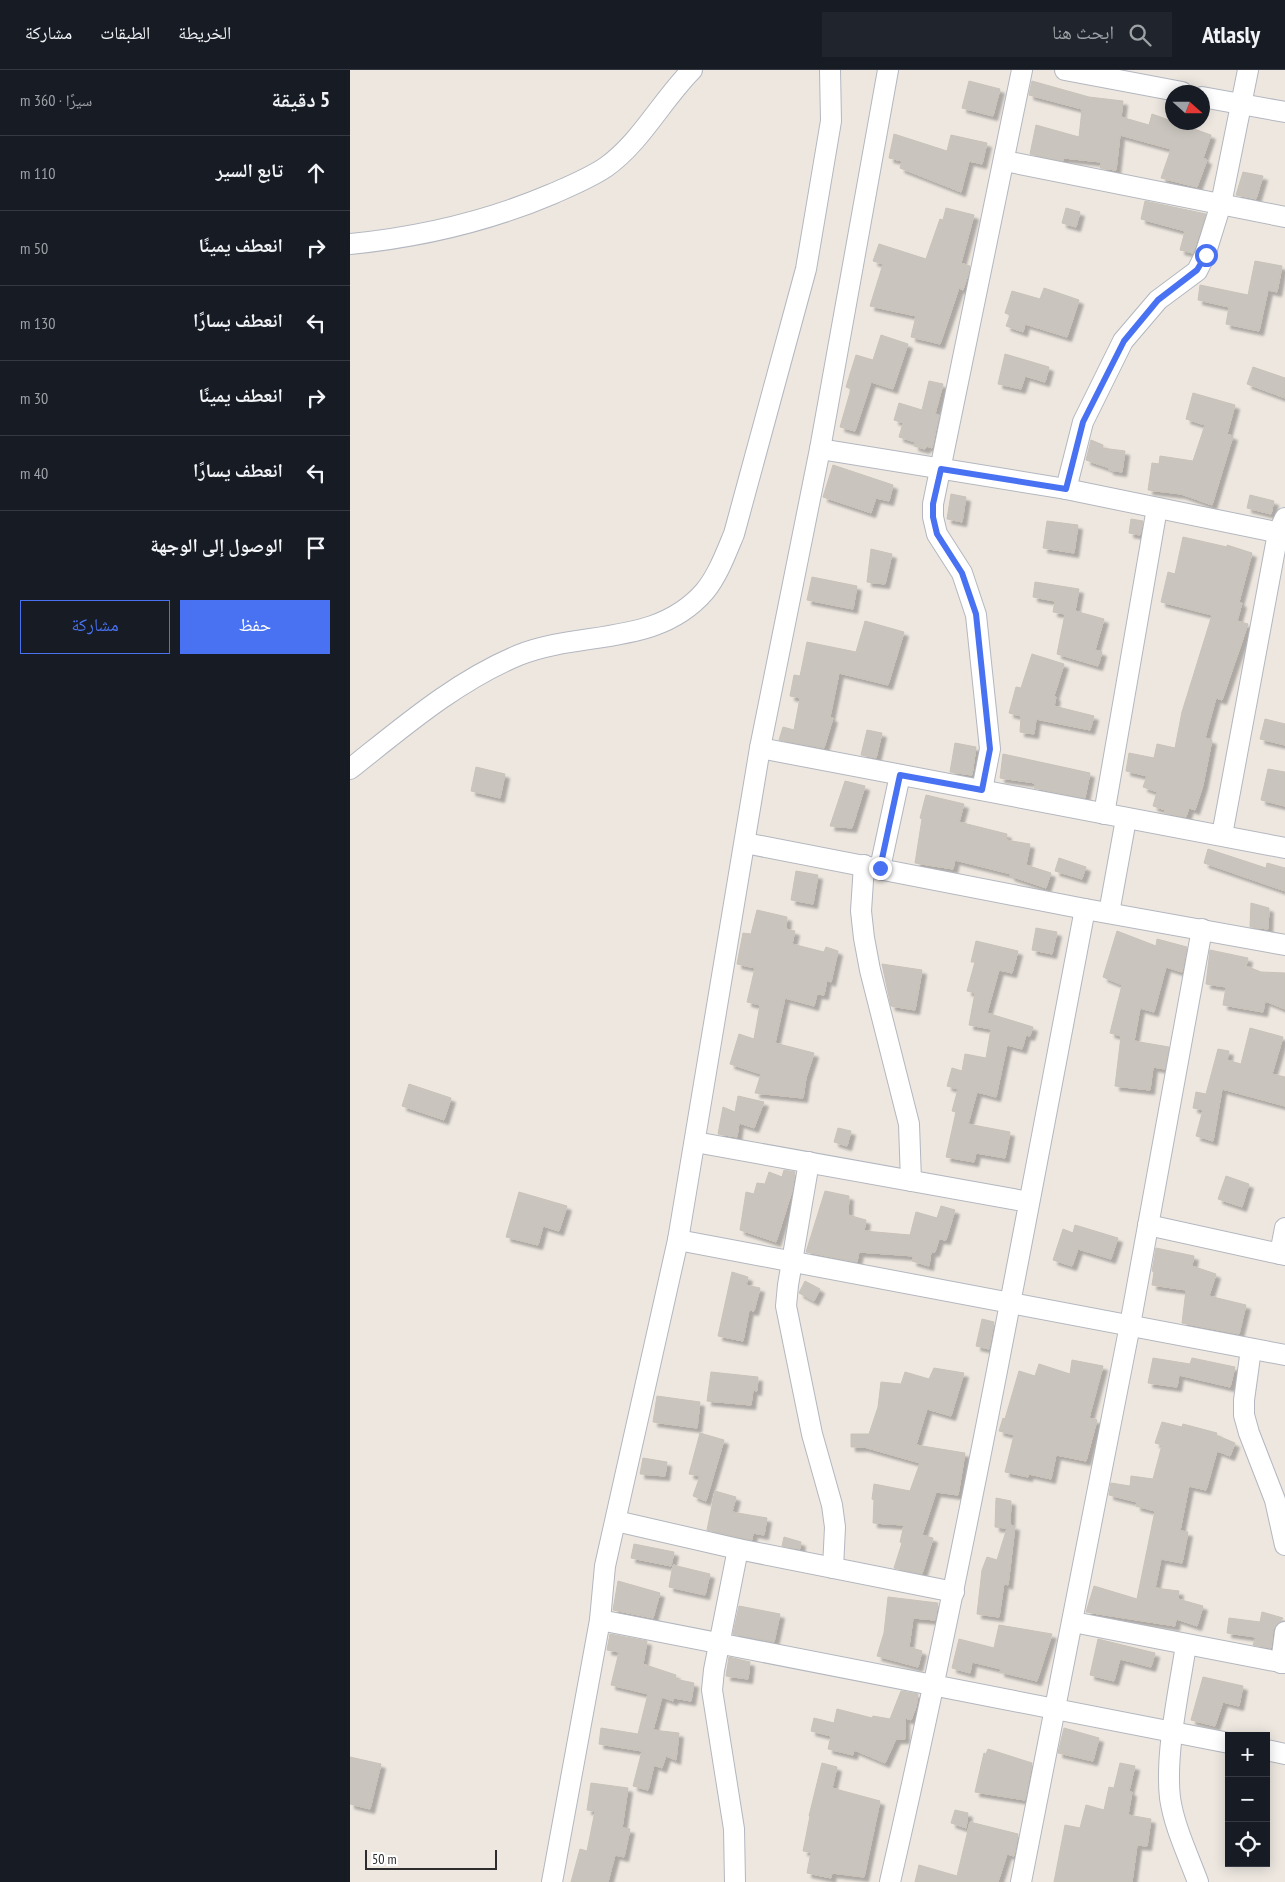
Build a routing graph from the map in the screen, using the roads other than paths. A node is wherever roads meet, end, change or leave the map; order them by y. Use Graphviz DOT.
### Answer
graph roads {
  1 [pos="692,70"];
  2 [pos="830,70"];
  3 [pos="888,70"];
  4 [pos="1022,70"];
  5 [pos="1065,70"];
  6 [pos="1248,70"];
  7 [pos="1165,89"];
  8 [pos="1210,98"];
  9 [pos="1242,104"];
  10 [pos="1285,112"];
  11 [pos="1004,161"];
  12 [pos="1222,204"];
  13 [pos="1285,217"];
  14 [pos="350,244"];
  15 [pos="820,449"];
  16 [pos="941,469"];
  17 [pos="1066,489"];
  18 [pos="1157,508"];
  19 [pos="1283,528"];
  20 [pos="760,748"];
  21 [pos="350,769"];
  22 [pos="900,775"];
  23 [pos="982,790"];
  24 [pos="1104,814"];
  25 [pos="1126,819"];
  26 [pos="1222,835"];
  27 [pos="745,843"];
  28 [pos="1285,848"];
  29 [pos="872,866"];
  30 [pos="1085,910"];
  31 [pos="1109,913"];
  32 [pos="1202,929"];
  33 [pos="1285,945"];
  34 [pos="695,1142"];
  35 [pos="809,1162"];
  36 [pos="911,1181"];
  37 [pos="1029,1202"];
  38 [pos="1148,1224"];
  39 [pos="1285,1228"];
  40 [pos="678,1240"];
  41 [pos="1283,1255"];
  42 [pos="793,1262"];
  43 [pos="1011,1305"];
  44 [pos="1130,1325"];
  45 [pos="1251,1349"];
  46 [pos="1285,1355"];
  47 [pos="616,1522"];
  48 [pos="1285,1545"];
  49 [pos="738,1549"];
  50 [pos="833,1568"];
  51 [pos="954,1592"];
  52 [pos="600,1620"];
  53 [pos="1073,1622"];
  54 [pos="1285,1632"];
  55 [pos="720,1643"];
  56 [pos="1186,1645"];
  57 [pos="1283,1663"];
  58 [pos="935,1686"];
  59 [pos="1054,1710"];
  60 [pos="1173,1732"];
  61 [pos="1225,1742"];
  62 [pos="1270,1751"];
  63 [pos="1285,1754"];
  64 [pos="552,1882"];
  65 [pos="735,1882"];
  66 [pos="890,1882"];
  67 [pos="1021,1882"];
  68 [pos="1198,1882"];
  1 -- 14 [label="street"];
  2 -- 21 [label="street"];
  3 -- 15 [label="street"];
  4 -- 11 [label="street"];
  5 -- 7 [label="street"];
  6 -- 9 [label="street"];
  8 -- 9 [label="street"];
  9 -- 10 [label="street"];
  9 -- 12 [label="street"];
  11 -- 12 [label="street"];
  11 -- 16 [label="street"];
  12 -- 13 [label="street"];
  12 -- 17 [label="street"];
  15 -- 16 [label="street"];
  15 -- 20 [label="street"];
  16 -- 17 [label="street"];
  16 -- 23 [label="street"];
  17 -- 18 [label="street"];
  18 -- 19 [label="street"];
  18 -- 24 [label="street"];
  19 -- 26 [label="street"];
  20 -- 22 [label="street"];
  20 -- 27 [label="street"];
  22 -- 23 [label="street"];
  22 -- 29 [label="street"];
  23 -- 24 [label="street"];
  24 -- 25 [label="street"];
  25 -- 26 [label="street"];
  25 -- 31 [label="street"];
  26 -- 28 [label="street"];
  27 -- 29 [label="street"];
  27 -- 34 [label="street"];
  29 -- 30 [label="street"];
  29 -- 36 [label="street"];
  30 -- 31 [label="street"];
  30 -- 37 [label="street"];
  31 -- 32 [label="street"];
  32 -- 33 [label="street"];
  32 -- 38 [label="street"];
  34 -- 35 [label="street"];
  34 -- 40 [label="street"];
  35 -- 36 [label="street"];
  35 -- 42 [label="street"];
  36 -- 37 [label="street"];
  37 -- 43 [label="street"];
  38 -- 41 [label="street"];
  38 -- 44 [label="street"];
  39 -- 41 [label="street"];
  40 -- 42 [label="street"];
  40 -- 47 [label="street"];
  42 -- 43 [label="street"];
  42 -- 50 [label="street"];
  43 -- 44 [label="street"];
  43 -- 51 [label="street"];
  44 -- 45 [label="street"];
  44 -- 53 [label="street"];
  45 -- 46 [label="street"];
  45 -- 48 [label="street"];
  47 -- 49 [label="street"];
  47 -- 52 [label="street"];
  49 -- 50 [label="street"];
  49 -- 55 [label="street"];
  50 -- 51 [label="street"];
  51 -- 58 [label="street"];
  52 -- 55 [label="street"];
  52 -- 64 [label="street"];
  53 -- 56 [label="street"];
  53 -- 59 [label="street"];
  54 -- 57 [label="street"];
  55 -- 58 [label="street"];
  55 -- 65 [label="street"];
  56 -- 57 [label="street"];
  56 -- 60 [label="street"];
  58 -- 59 [label="street"];
  58 -- 66 [label="street"];
  59 -- 60 [label="street"];
  59 -- 67 [label="street"];
  60 -- 61 [label="street"];
  60 -- 68 [label="street"];
  62 -- 63 [label="street"];
}
